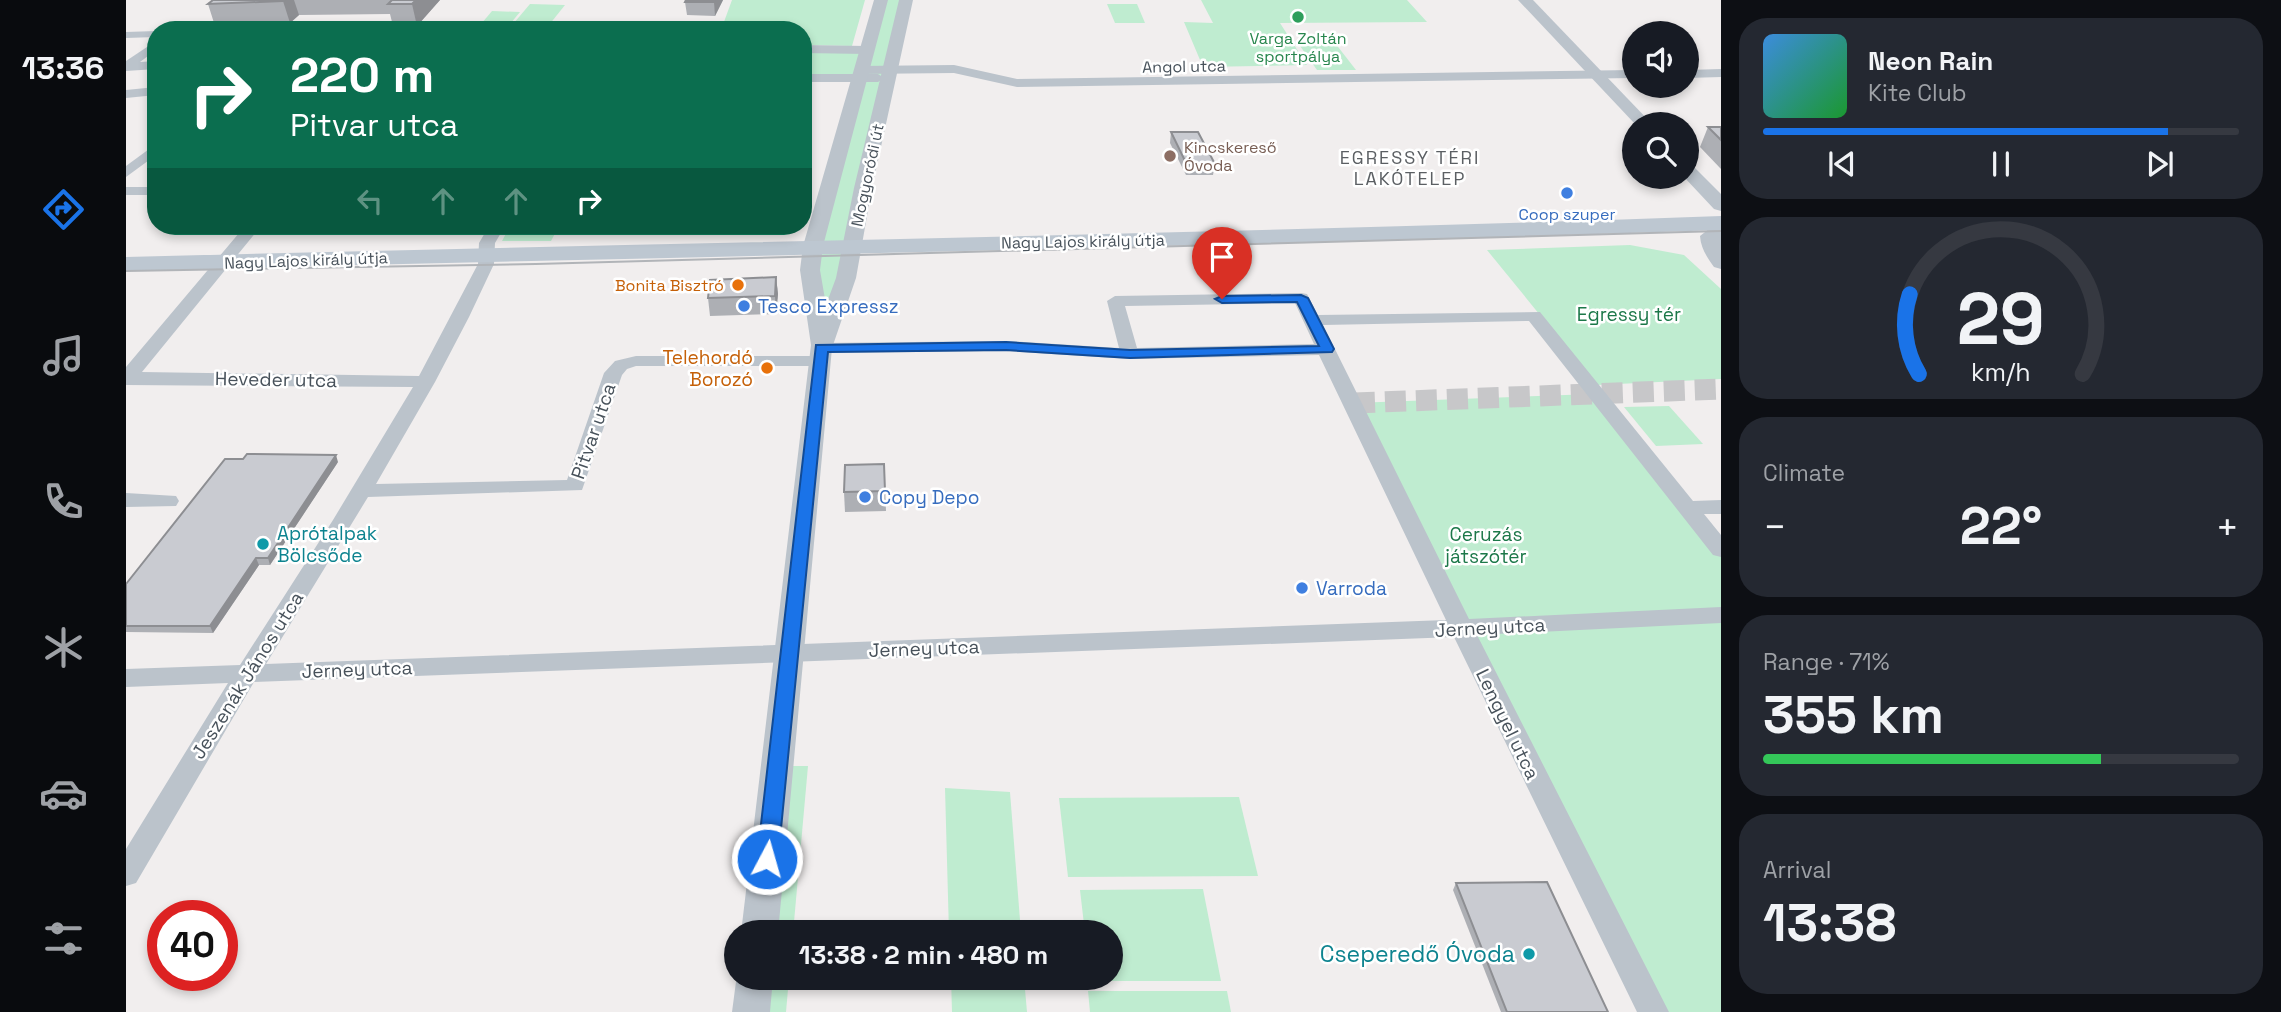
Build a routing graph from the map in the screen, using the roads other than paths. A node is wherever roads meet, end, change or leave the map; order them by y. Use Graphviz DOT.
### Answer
graph roads {
  1 [pos="881,0"];
  2 [pos="906,0"];
  3 [pos="1525,0"];
  4 [pos="147,34"];
  5 [pos="126,35"];
  6 [pos="812,50"];
  7 [pos="866,50"];
  8 [pos="147,51"];
  9 [pos="147,65"];
  10 [pos="127,66"];
  11 [pos="1721,73"];
  12 [pos="860,74"];
  13 [pos="891,74"];
  14 [pos="1596,74"];
  15 [pos="1622,74"];
  16 [pos="1699,74"];
  17 [pos="812,77"];
  18 [pos="147,92"];
  19 [pos="126,94"];
  20 [pos="1632,112"];
  21 [pos="147,156"];
  22 [pos="126,173"];
  23 [pos="1699,182"];
  24 [pos="126,191"];
  25 [pos="147,191"];
  26 [pos="1721,205"];
  27 [pos="1721,226"];
  28 [pos="246,235"];
  29 [pos="492,235"];
  30 [pos="852,245"];
  31 [pos="813,246"];
  32 [pos="486,254"];
  33 [pos="224,262"];
  34 [pos="1721,263"];
  35 [pos="126,264"];
  36 [pos="1312,320"];
  37 [pos="1327,349"];
  38 [pos="820,354"];
  39 [pos="1130,354"];
  40 [pos="127,377"];
  41 [pos="426,382"];
  42 [pos="362,491"];
  43 [pos="126,500"];
  44 [pos="169,501"];
  45 [pos="1721,507"];
  46 [pos="1688,508"];
  47 [pos="1721,550"];
  48 [pos="1721,615"];
  49 [pos="1461,628"];
  50 [pos="789,653"];
  51 [pos="247,673"];
  52 [pos="126,678"];
  53 [pos="126,873"];
  54 [pos="760,920"];
  55 [pos="753,990"];
  56 [pos="751,1012"];
  57 [pos="1653,1012"];
  1 -- 7 [label="street, Mogyoródi út"];
  2 -- 13 [label="street, Mogyoródi út"];
  3 -- 14 [label="street"];
  4 -- 5 [label="street"];
  6 -- 7 [label="street"];
  7 -- 12 [label="street, Mogyoródi út"];
  8 -- 10 [label="street"];
  9 -- 10 [label="street"];
  11 -- 16 [label="street"];
  12 -- 13 [label="street, Angol utca"];
  12 -- 17 [label="street, Angol utca"];
  12 -- 31 [label="street, Mogyoródi út"];
  13 -- 14 [label="street, Angol utca"];
  13 -- 30 [label="street, Mogyoródi út"];
  14 -- 15 [label="street, Angol utca"];
  14 -- 20 [label="street"];
  18 -- 19 [label="street"];
  21 -- 22 [label="street"];
  23 -- 26 [label="street"];
  24 -- 25 [label="street"];
  27 -- 30 [label="main road, Nagy Lajos király útja"];
  27 -- 34 [label="street"];
  28 -- 33 [label="street"];
  29 -- 32 [label="street"];
  30 -- 31 [label="main road, Nagy Lajos király útja"];
  30 -- 38 [label="street, Mogyoródi út"];
  31 -- 32 [label="main road, Nagy Lajos király útja"];
  31 -- 38 [label="street, Mogyoródi út"];
  32 -- 33 [label="main road, Nagy Lajos király útja"];
  32 -- 41 [label="street, Jeszenák János utca"];
  33 -- 35 [label="main road, Nagy Lajos király útja"];
  33 -- 40 [label="street"];
  36 -- 37 [label="street, Lengyel utca"];
  36 -- 39 [label="street"];
  36 -- 46 [label="street"];
  37 -- 39 [label="street, Pitvar utca"];
  37 -- 49 [label="street, Lengyel utca"];
  38 -- 39 [label="street, Pitvar utca"];
  38 -- 42 [label="street, Pitvar utca"];
  38 -- 50 [label="street, Mogyoródi út"];
  40 -- 41 [label="street, Heveder utca"];
  41 -- 42 [label="street, Jeszenák János utca"];
  42 -- 51 [label="street, Jeszenák János utca"];
  43 -- 44 [label="street"];
  45 -- 46 [label="street"];
  46 -- 47 [label="street"];
  48 -- 49 [label="street, Jerney utca"];
  49 -- 50 [label="street, Jerney utca"];
  49 -- 57 [label="street, Lengyel utca"];
  50 -- 51 [label="street, Jerney utca"];
  50 -- 54 [label="street, Mogyoródi út"];
  51 -- 52 [label="street, Jerney utca"];
  51 -- 53 [label="street, Jeszenák János utca"];
  55 -- 56 [label="street"];
}
